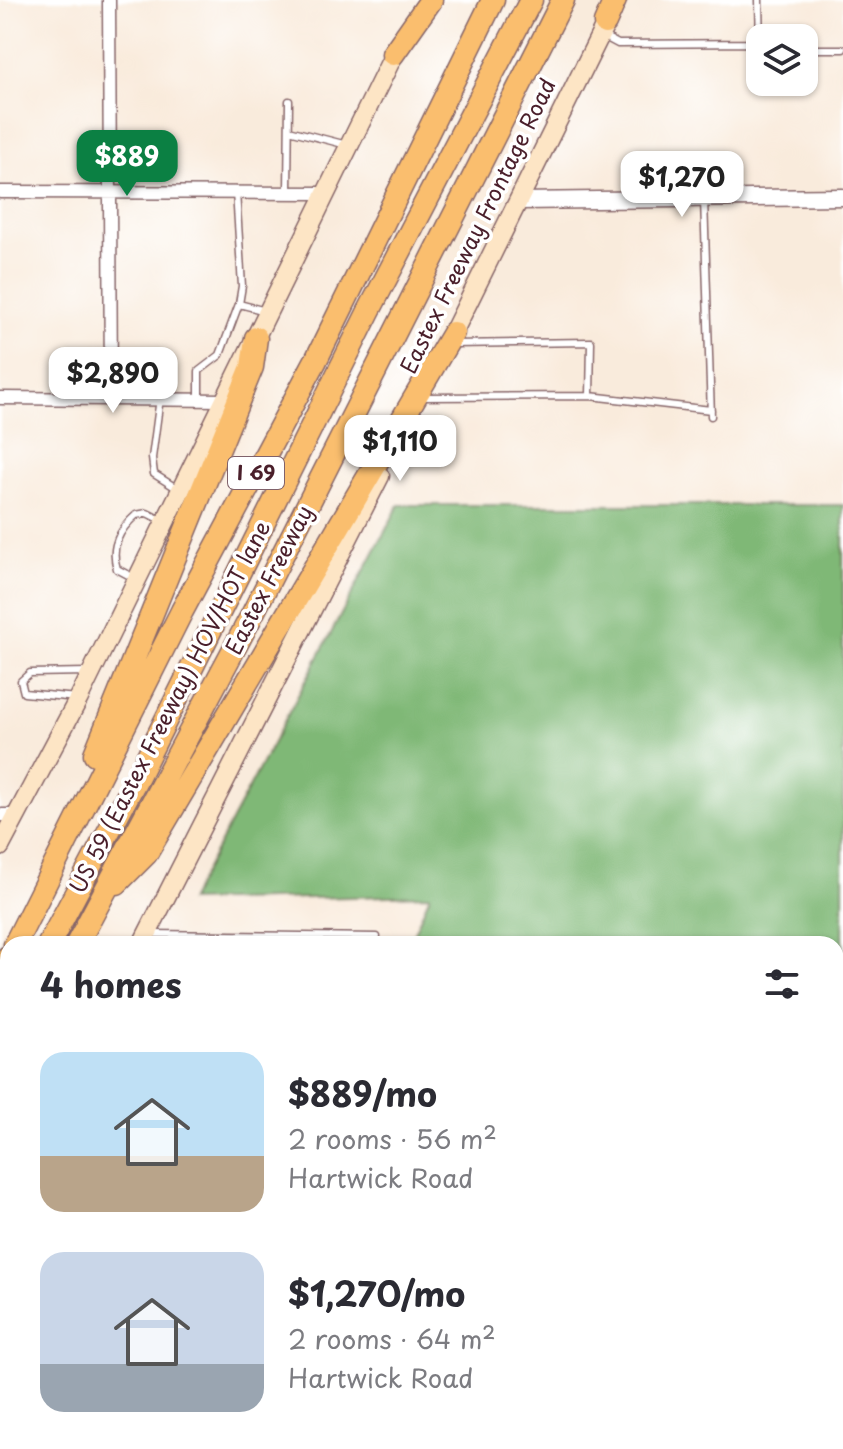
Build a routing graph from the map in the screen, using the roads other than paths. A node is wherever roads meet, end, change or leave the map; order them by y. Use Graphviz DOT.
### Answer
graph roads {
  1 [pos="109,0"];
  2 [pos="424,0"];
  3 [pos="431,0"];
  4 [pos="493,0"];
  5 [pos="531,0"];
  6 [pos="563,0"];
  7 [pos="616,0"];
  8 [pos="759,0"];
  9 [pos="760,24"];
  10 [pos="602,29"];
  11 [pos="746,46"];
  12 [pos="818,49"];
  13 [pos="843,49"];
  14 [pos="393,54"];
  15 [pos="289,101"];
  16 [pos="289,130"];
  17 [pos="349,145"];
  18 [pos="109,191"];
  19 [pos="0,192"];
  20 [pos="236,192"];
  21 [pos="288,192"];
  22 [pos="326,193"];
  23 [pos="843,197"];
  24 [pos="704,199"];
  25 [pos="520,201"];
  26 [pos="239,304"];
  27 [pos="269,312"];
  28 [pos="256,338"];
  29 [pos="450,338"];
  30 [pos="590,396"];
  31 [pos="111,397"];
  32 [pos="420,397"];
  33 [pos="0,398"];
  34 [pos="160,398"];
  35 [pos="199,400"];
  36 [pos="225,400"];
  37 [pos="181,491"];
  38 [pos="166,522"];
  39 [pos="137,580"];
  40 [pos="91,672"];
  41 [pos="79,698"];
  42 [pos="9,815"];
  43 [pos="0,847"];
  44 [pos="101,898"];
  45 [pos="17,936"];
  46 [pos="18,936"];
  47 [pos="53,936"];
  48 [pos="81,936"];
  49 [pos="146,936"];
  1 -- 18 [label="street"];
  2 -- 14 [label="main road"];
  3 -- 14 [label="highway"];
  4 -- 46 [label="highway, I 69"];
  5 -- 47 [label="highway, US 59 (Eastex Freeway) HOV/HOT lane / I 69"];
  6 -- 44 [label="highway, Eastex Freeway / I 69"];
  7 -- 10 [label="highway"];
  8 -- 9 [label="lane"];
  10 -- 11 [label="lane"];
  10 -- 25 [label="main road, Eastex Freeway Frontage Road"];
  12 -- 13 [label="lane"];
  14 -- 17 [label="main road"];
  15 -- 16 [label="lane"];
  16 -- 17 [label="lane"];
  16 -- 21 [label="lane"];
  17 -- 22 [label="main road"];
  18 -- 19 [label="street"];
  18 -- 20 [label="street"];
  18 -- 31 [label="street"];
  20 -- 21 [label="street"];
  20 -- 26 [label="lane"];
  21 -- 22 [label="street"];
  22 -- 27 [label="main road"];
  23 -- 24 [label="street"];
  24 -- 25 [label="street"];
  24 -- 30 [label="lane"];
  25 -- 29 [label="main road, Eastex Freeway Frontage Road"];
  26 -- 27 [label="lane"];
  26 -- 35 [label="lane"];
  27 -- 28 [label="main road"];
  28 -- 36 [label="main road"];
  28 -- 45 [label="highway"];
  29 -- 30 [label="lane"];
  29 -- 32 [label="main road, Eastex Freeway Frontage Road"];
  29 -- 44 [label="highway"];
  30 -- 32 [label="lane"];
  31 -- 33 [label="street"];
  31 -- 34 [label="street"];
  32 -- 49 [label="main road, Eastex Freeway Frontage Road"];
  34 -- 35 [label="street"];
  34 -- 37 [label="lane"];
  35 -- 36 [label="street"];
  36 -- 37 [label="main road"];
  37 -- 38 [label="main road"];
  38 -- 39 [label="main road"];
  38 -- 39 [label="lane"];
  39 -- 40 [label="main road"];
  40 -- 41 [label="main road"];
  40 -- 41 [label="lane"];
  41 -- 42 [label="main road"];
  42 -- 43 [label="main road"];
  44 -- 48 [label="highway, Eastex Freeway / I 69"];
}
